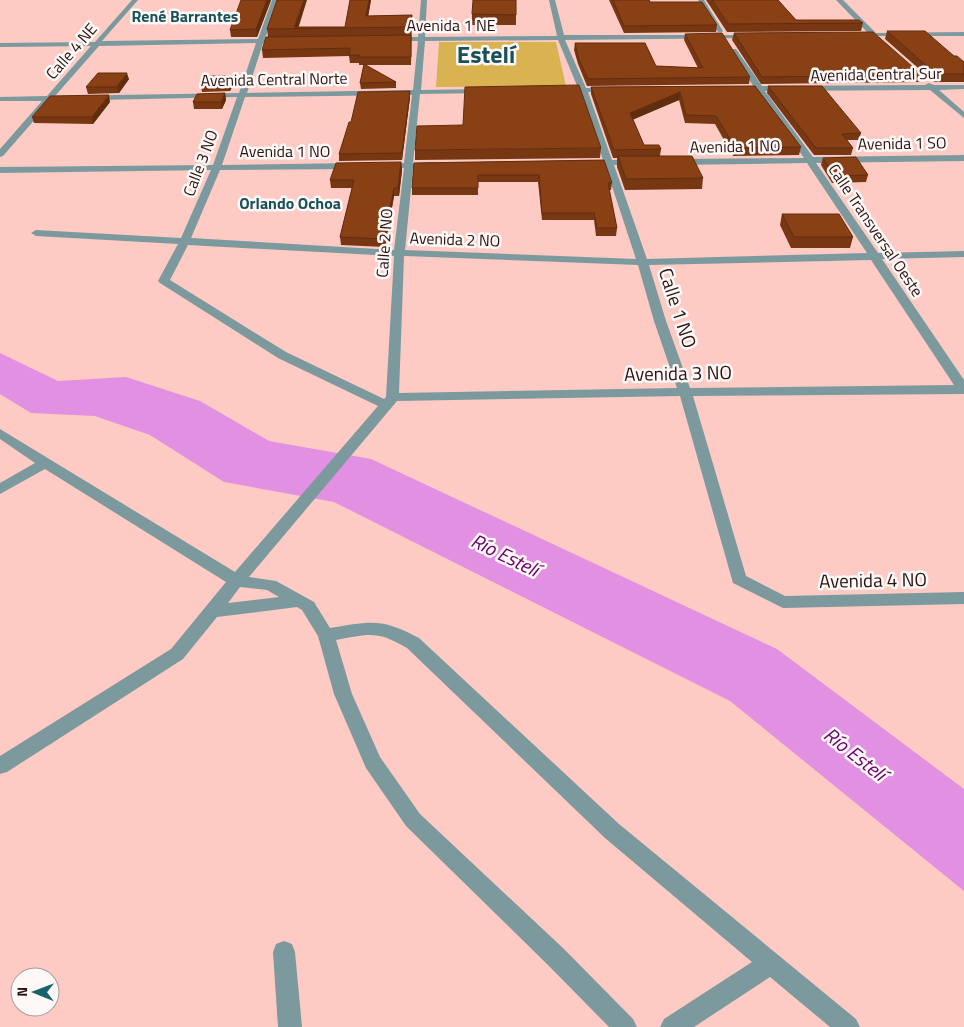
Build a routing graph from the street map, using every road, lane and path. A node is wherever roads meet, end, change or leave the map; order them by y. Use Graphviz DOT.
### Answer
graph roads {
  1 [pos="135,0"];
  2 [pos="275,0"];
  3 [pos="424,0"];
  4 [pos="552,0"];
  5 [pos="701,0"];
  6 [pos="839,0"];
  7 [pos="964,34"];
  8 [pos="846,35"];
  9 [pos="874,35"];
  10 [pos="723,36"];
  11 [pos="761,36"];
  12 [pos="561,38"];
  13 [pos="381,39"];
  14 [pos="421,39"];
  15 [pos="292,40"];
  16 [pos="262,41"];
  17 [pos="881,41"];
  18 [pos="96,44"];
  19 [pos="0,46"];
  20 [pos="925,81"];
  21 [pos="932,87"];
  22 [pos="964,87"];
  23 [pos="729,89"];
  24 [pos="758,89"];
  25 [pos="553,90"];
  26 [pos="583,90"];
  27 [pos="622,90"];
  28 [pos="494,91"];
  29 [pos="417,92"];
  30 [pos="241,94"];
  31 [pos="48,98"];
  32 [pos="0,99"];
  33 [pos="964,116"];
  34 [pos="0,154"];
  35 [pos="964,158"];
  36 [pos="810,160"];
  37 [pos="643,162"];
  38 [pos="663,162"];
  39 [pos="579,163"];
  40 [pos="608,163"];
  41 [pos="445,165"];
  42 [pos="407,166"];
  43 [pos="217,167"];
  44 [pos="0,170"];
  45 [pos="36,233"];
  46 [pos="185,241"];
  47 [pos="398,253"];
  48 [pos="964,254"];
  49 [pos="874,256"];
  50 [pos="643,262"];
  51 [pos="964,389"];
  52 [pos="685,392"];
  53 [pos="390,401"];
  54 [pos="0,433"];
  55 [pos="46,463"];
  56 [pos="0,489"];
  57 [pos="237,580"];
  58 [pos="964,598"];
  59 [pos="298,601"];
  60 [pos="783,602"];
  61 [pos="212,612"];
  62 [pos="326,635"];
  63 [pos="0,766"];
  64 [pos="284,952"];
  65 [pos="770,963"];
  66 [pos="290,1027"];
  67 [pos="625,1027"];
  68 [pos="672,1027"];
  69 [pos="848,1027"];
  1 -- 18 [label="street, Calle 4 NE"];
  2 -- 16 [label="street, Calle 3 NO"];
  3 -- 14 [label="street, Calle 2 NO"];
  4 -- 12 [label="street, Calle 1 NO"];
  5 -- 10 [label="street, Calle Transversal Oeste"];
  6 -- 9 [label="street"];
  7 -- 9 [label="street"];
  8 -- 9 [label="street"];
  9 -- 17 [label="street"];
  10 -- 11 [label="street, Avenida 1 NE"];
  10 -- 12 [label="street, Avenida 1 NE"];
  10 -- 24 [label="street, Calle Transversal Oeste"];
  12 -- 14 [label="street, Avenida 1 NE"];
  12 -- 26 [label="street, Calle 1 NO"];
  13 -- 14 [label="street, Avenida 1 NE"];
  14 -- 29 [label="street, Calle 2 NO"];
  15 -- 16 [label="street"];
  16 -- 18 [label="street"];
  16 -- 30 [label="street, Calle 3 NO"];
  18 -- 19 [label="street"];
  18 -- 31 [label="street, Calle 4 NE"];
  20 -- 21 [label="street"];
  21 -- 22 [label="street, Avenida Central Sur"];
  21 -- 24 [label="street, Avenida Central Sur"];
  21 -- 33 [label="street"];
  23 -- 24 [label="street"];
  24 -- 36 [label="street, Calle Transversal Oeste"];
  25 -- 26 [label="street"];
  26 -- 27 [label="street"];
  26 -- 40 [label="street, Calle 1 NO"];
  28 -- 29 [label="street, Avenida Central Norte"];
  29 -- 30 [label="street, Avenida Central Norte"];
  29 -- 42 [label="street, Calle 2 NO"];
  30 -- 31 [label="street, Avenida Central Norte"];
  30 -- 43 [label="street, Calle 3 NO"];
  31 -- 32 [label="street, Avenida Central Norte"];
  31 -- 34 [label="street, Calle 4 NE"];
  35 -- 36 [label="street, Avenida 1 SO"];
  36 -- 38 [label="street, Avenida 1 NO"];
  36 -- 49 [label="street, Calle Transversal Oeste"];
  37 -- 40 [label="street"];
  39 -- 40 [label="street"];
  40 -- 50 [label="street, Calle 1 NO"];
  41 -- 42 [label="street, Avenida 1 NO"];
  42 -- 43 [label="street, Avenida 1 NO"];
  42 -- 47 [label="street, Calle 2 NO"];
  43 -- 44 [label="street, Avenida 1 NO"];
  43 -- 46 [label="street, Calle 3 NO"];
  45 -- 46 [label="street, Avenida 2 NO"];
  46 -- 47 [label="street, Avenida 2 NO"];
  46 -- 53 [label="street, Calle 3 NO"];
  47 -- 50 [label="street, Avenida 2 NO"];
  47 -- 53 [label="street, Calle 2 NO"];
  48 -- 49 [label="street, Avenida 2 NO"];
  49 -- 50 [label="street, Avenida 2 NO"];
  49 -- 51 [label="street, Calle Transversal Oeste"];
  50 -- 52 [label="street, Calle 1 NO"];
  51 -- 52 [label="street, Avenida 3 NO"];
  52 -- 53 [label="street, Avenida 3 NO"];
  52 -- 60 [label="street, Calle 1 NO"];
  53 -- 57 [label="street"];
  54 -- 55 [label="street"];
  55 -- 56 [label="street"];
  55 -- 57 [label="street"];
  57 -- 59 [label="street"];
  57 -- 61 [label="street"];
  58 -- 60 [label="street, Avenida 4 NO"];
  59 -- 61 [label="street"];
  59 -- 62 [label="street"];
  61 -- 63 [label="street"];
  62 -- 65 [label="street"];
  62 -- 67 [label="street"];
  64 -- 66 [label="street"];
  65 -- 68 [label="street"];
  65 -- 69 [label="street"];
}
